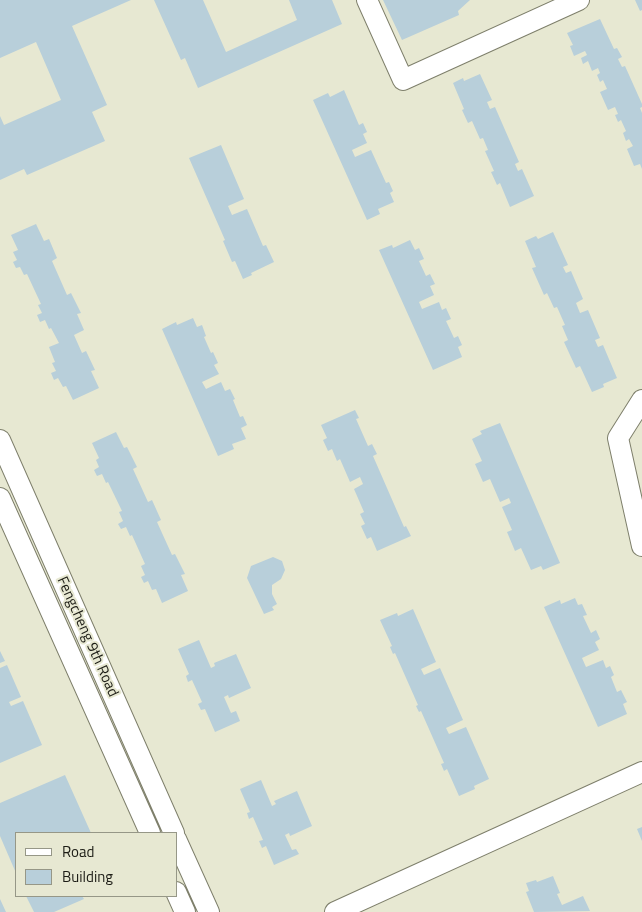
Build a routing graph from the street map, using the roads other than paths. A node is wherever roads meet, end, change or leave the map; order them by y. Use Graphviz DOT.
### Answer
graph roads {
  1 [pos="367,0"];
  2 [pos="579,0"];
  3 [pos="642,400"];
  4 [pos="0,440"];
  5 [pos="0,498"];
  6 [pos="642,546"];
  7 [pos="642,772"];
  8 [pos="150,832"];
  9 [pos="174,832"];
  10 [pos="178,843"];
  11 [pos="178,896"];
  12 [pos="185,912"];
  13 [pos="209,912"];
  14 [pos="335,912"];
  1 -- 2 [label="street"];
  3 -- 6 [label="street"];
  4 -- 9 [label="street, Fengcheng 9th Road"];
  5 -- 8 [label="street, Fengcheng 9th Road"];
  7 -- 14 [label="street"];
  10 -- 13 [label="street"];
  11 -- 12 [label="street"];
}
